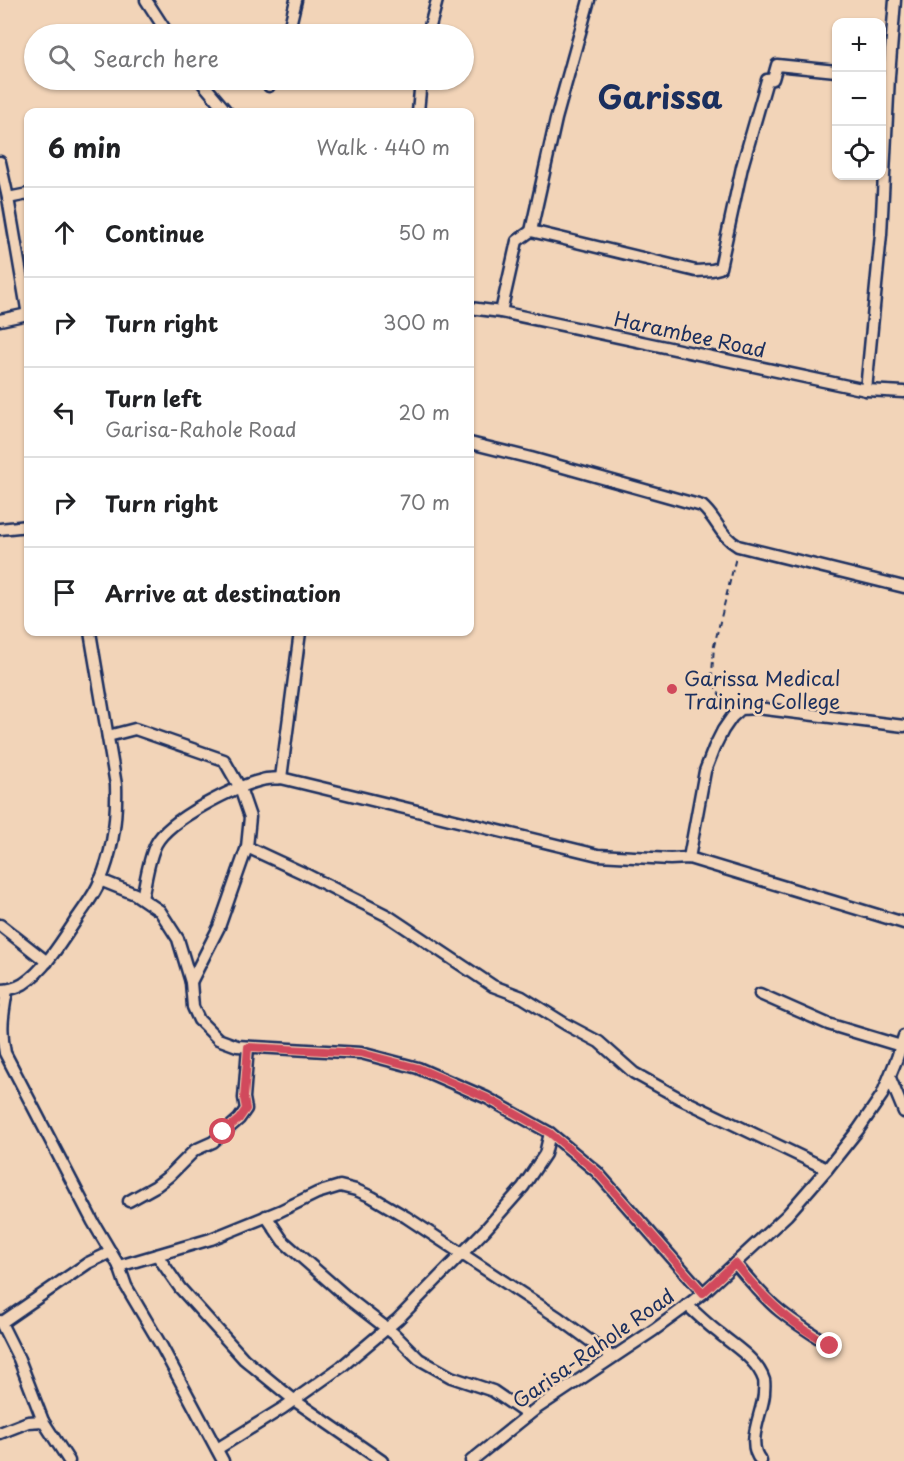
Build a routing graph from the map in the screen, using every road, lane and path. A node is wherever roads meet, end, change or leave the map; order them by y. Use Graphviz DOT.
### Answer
graph roads {
  1 [pos="146,0"];
  2 [pos="296,0"];
  3 [pos="437,0"];
  4 [pos="589,0"];
  5 [pos="895,0"];
  6 [pos="162,24"];
  7 [pos="290,24"];
  8 [pos="431,24"];
  9 [pos="832,70"];
  10 [pos="886,72"];
  11 [pos="208,90"];
  12 [pos="421,90"];
  13 [pos="224,108"];
  14 [pos="418,108"];
  15 [pos="884,126"];
  16 [pos="0,162"];
  17 [pos="24,195"];
  18 [pos="8,198"];
  19 [pos="531,231"];
  20 [pos="24,291"];
  21 [pos="474,309"];
  22 [pos="501,312"];
  23 [pos="24,315"];
  24 [pos="0,321"];
  25 [pos="866,390"];
  26 [pos="904,392"];
  27 [pos="474,444"];
  28 [pos="24,526"];
  29 [pos="0,529"];
  30 [pos="738,546"];
  31 [pos="904,587"];
  32 [pos="91,636"];
  33 [pos="299,636"];
  34 [pos="732,717"];
  35 [pos="904,726"];
  36 [pos="108,736"];
  37 [pos="281,778"];
  38 [pos="240,788"];
  39 [pos="247,847"];
  40 [pos="689,858"];
  41 [pos="100,880"];
  42 [pos="142,898"];
  43 [pos="904,923"];
  44 [pos="0,925"];
  45 [pos="46,962"];
  46 [pos="192,982"];
  47 [pos="3,990"];
  48 [pos="760,994"];
  49 [pos="903,1041"];
  50 [pos="248,1047"];
  51 [pos="890,1078"];
  52 [pos="904,1112"];
  53 [pos="550,1133"];
  54 [pos="827,1169"];
  55 [pos="129,1201"];
  56 [pos="266,1216"];
  57 [pos="111,1252"];
  58 [pos="462,1253"];
  59 [pos="157,1255"];
  60 [pos="735,1263"];
  61 [pos="120,1266"];
  62 [pos="703,1293"];
  63 [pos="687,1305"];
  64 [pos="1,1322"];
  65 [pos="387,1328"];
  66 [pos="830,1346"];
  67 [pos="612,1357"];
  68 [pos="294,1400"];
  69 [pos="528,1415"];
  70 [pos="43,1420"];
  71 [pos="0,1433"];
  72 [pos="217,1449"];
  73 [pos="69,1461"];
  74 [pos="223,1461"];
  75 [pos="382,1461"];
  76 [pos="471,1461"];
  77 [pos="761,1461"];
  1 -- 6 [label="street"];
  2 -- 7 [label="street"];
  3 -- 8 [label="street"];
  4 -- 19 [label="street"];
  5 -- 10 [label="street"];
  9 -- 19 [label="street"];
  11 -- 13 [label="street"];
  12 -- 14 [label="street"];
  15 -- 25 [label="street"];
  16 -- 18 [label="street"];
  17 -- 18 [label="street"];
  18 -- 20 [label="street"];
  19 -- 22 [label="street"];
  21 -- 22 [label="street, Harambee Road"];
  22 -- 25 [label="street, Harambee Road"];
  23 -- 24 [label="street"];
  25 -- 26 [label="street, Harambee Road"];
  27 -- 30 [label="street"];
  28 -- 29 [label="street"];
  30 -- 31 [label="street"];
  30 -- 34 [label="path"];
  32 -- 36 [label="street"];
  33 -- 37 [label="street"];
  34 -- 35 [label="street"];
  34 -- 40 [label="street"];
  36 -- 38 [label="street"];
  36 -- 41 [label="street"];
  37 -- 38 [label="street"];
  37 -- 40 [label="street"];
  38 -- 39 [label="street"];
  38 -- 42 [label="street"];
  39 -- 46 [label="street"];
  39 -- 54 [label="street"];
  40 -- 43 [label="street"];
  41 -- 42 [label="street"];
  41 -- 45 [label="street"];
  42 -- 46 [label="street"];
  44 -- 45 [label="street"];
  45 -- 47 [label="street"];
  46 -- 50 [label="street"];
  47 -- 57 [label="street"];
  48 -- 49 [label="street"];
  49 -- 51 [label="street, Garisa-Rahole Road"];
  50 -- 53 [label="street"];
  50 -- 55 [label="street"];
  51 -- 52 [label="street"];
  51 -- 54 [label="street, Garisa-Rahole Road"];
  53 -- 58 [label="street"];
  53 -- 62 [label="street"];
  54 -- 60 [label="street, Garisa-Rahole Road"];
  56 -- 58 [label="street"];
  56 -- 59 [label="street"];
  56 -- 65 [label="street"];
  57 -- 61 [label="street"];
  57 -- 64 [label="street"];
  58 -- 65 [label="street"];
  58 -- 67 [label="street"];
  59 -- 61 [label="street"];
  59 -- 68 [label="street"];
  60 -- 62 [label="street, Garisa-Rahole Road"];
  60 -- 66 [label="street"];
  61 -- 72 [label="street"];
  62 -- 63 [label="street, Garisa-Rahole Road"];
  63 -- 67 [label="street, Garisa-Rahole Road"];
  63 -- 77 [label="street"];
  64 -- 70 [label="street"];
  65 -- 68 [label="street"];
  65 -- 69 [label="street"];
  67 -- 69 [label="street, Garisa-Rahole Road"];
  68 -- 72 [label="street"];
  68 -- 75 [label="street"];
  69 -- 76 [label="street, Garisa-Rahole Road"];
  70 -- 71 [label="street"];
  70 -- 73 [label="street"];
  72 -- 74 [label="street"];
}
